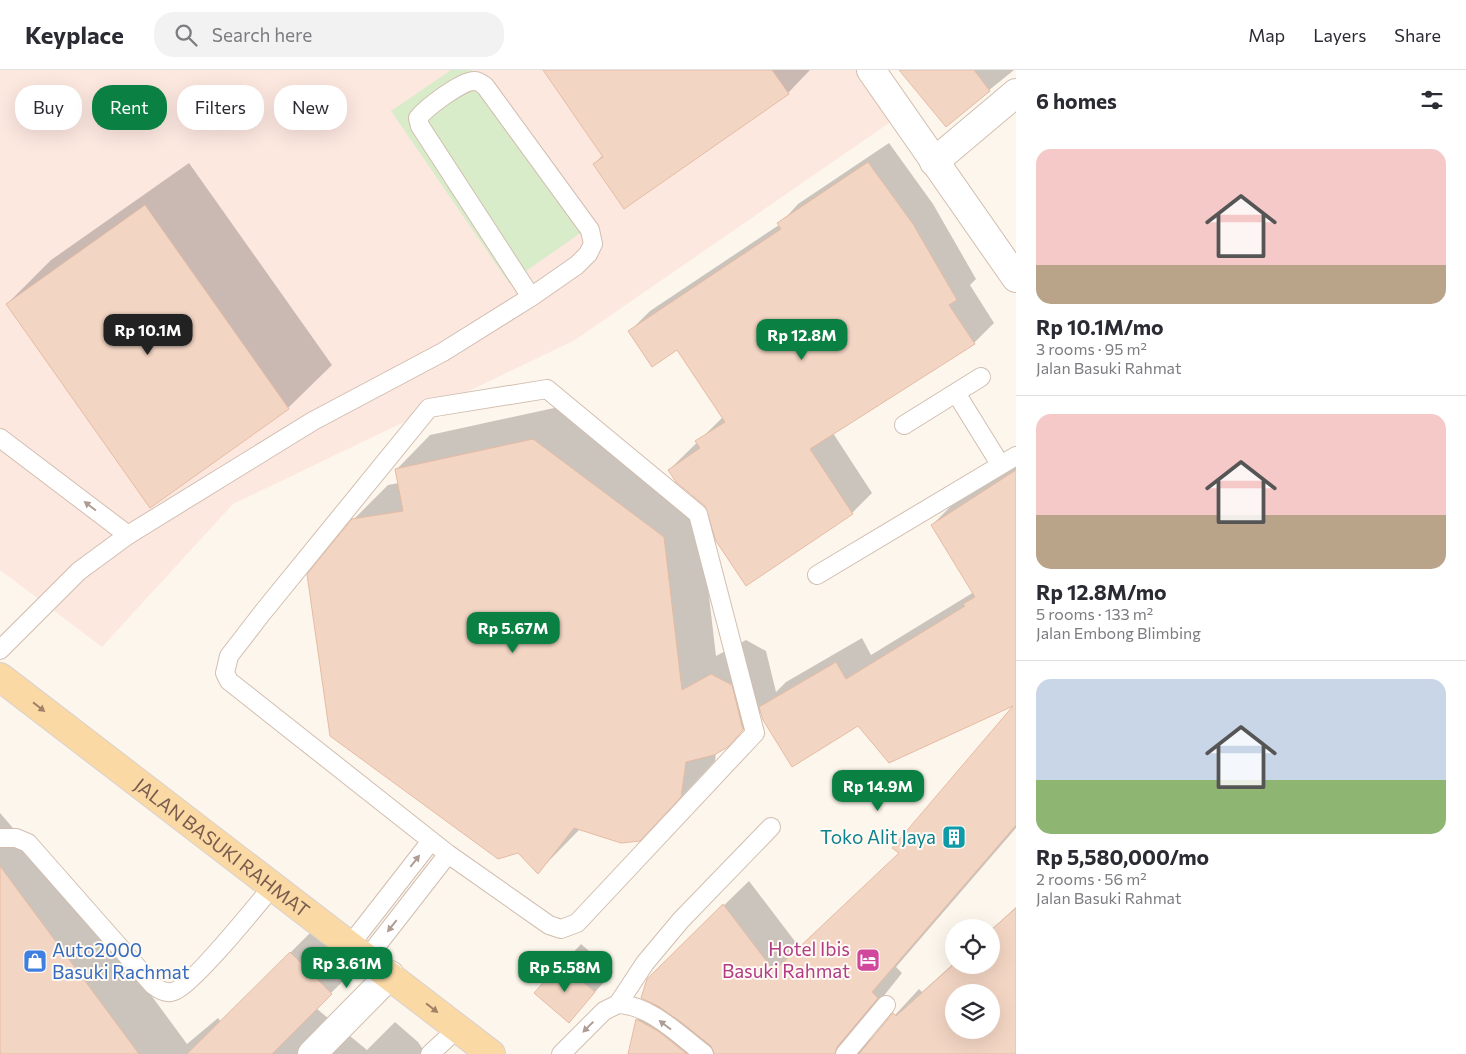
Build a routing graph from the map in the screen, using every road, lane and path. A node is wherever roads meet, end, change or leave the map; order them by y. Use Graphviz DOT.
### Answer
graph roads {
  1 [pos="871,70"];
  2 [pos="1016,92"];
  3 [pos="934,162"];
  4 [pos="1016,278"];
  5 [pos="531,297"];
  6 [pos="981,377"];
  7 [pos="956,393"];
  8 [pos="904,425"];
  9 [pos="0,438"];
  10 [pos="1016,456"];
  11 [pos="1000,464"];
  12 [pos="128,535"];
  13 [pos="817,575"];
  14 [pos="0,650"];
  15 [pos="0,677"];
  16 [pos="771,827"];
  17 [pos="0,838"];
  18 [pos="431,840"];
  19 [pos="448,854"];
  20 [pos="272,887"];
  21 [pos="358,952"];
  22 [pos="390,975"];
  23 [pos="618,1004"];
  24 [pos="886,1005"];
  25 [pos="458,1028"];
  26 [pos="312,1054"];
  27 [pos="430,1054"];
  28 [pos="491,1054"];
  29 [pos="561,1054"];
  30 [pos="704,1054"];
  31 [pos="845,1054"];
  1 -- 3 [label="street"];
  2 -- 3 [label="street"];
  3 -- 4 [label="street"];
  5 -- 5 [label="lane"];
  5 -- 12 [label="lane"];
  6 -- 7 [label="lane"];
  7 -- 8 [label="lane"];
  7 -- 11 [label="lane"];
  12 -- 9 [label="lane, one-way"];
  10 -- 11 [label="lane"];
  11 -- 13 [label="lane"];
  12 -- 14 [label="lane"];
  15 -- 20 [label="main road, JALAN BASUKI RAHMAT, one-way"];
  16 -- 23 [label="lane"];
  17 -- 20 [label="lane"];
  18 -- 19 [label="lane"];
  18 -- 19 [label="lane"];
  21 -- 18 [label="lane, one-way"];
  19 -- 21 [label="lane, one-way"];
  20 -- 21 [label="main road, JALAN BASUKI RAHMAT"];
  21 -- 22 [label="main road, JALAN BASUKI RAHMAT"];
  22 -- 25 [label="main road, JALAN BASUKI RAHMAT, one-way"];
  22 -- 26 [label="street"];
  23 -- 29 [label="lane, one-way"];
  30 -- 23 [label="lane, one-way"];
  24 -- 31 [label="lane"];
  25 -- 27 [label="lane"];
  25 -- 28 [label="main road, JALAN BASUKI RAHMAT"];
}
